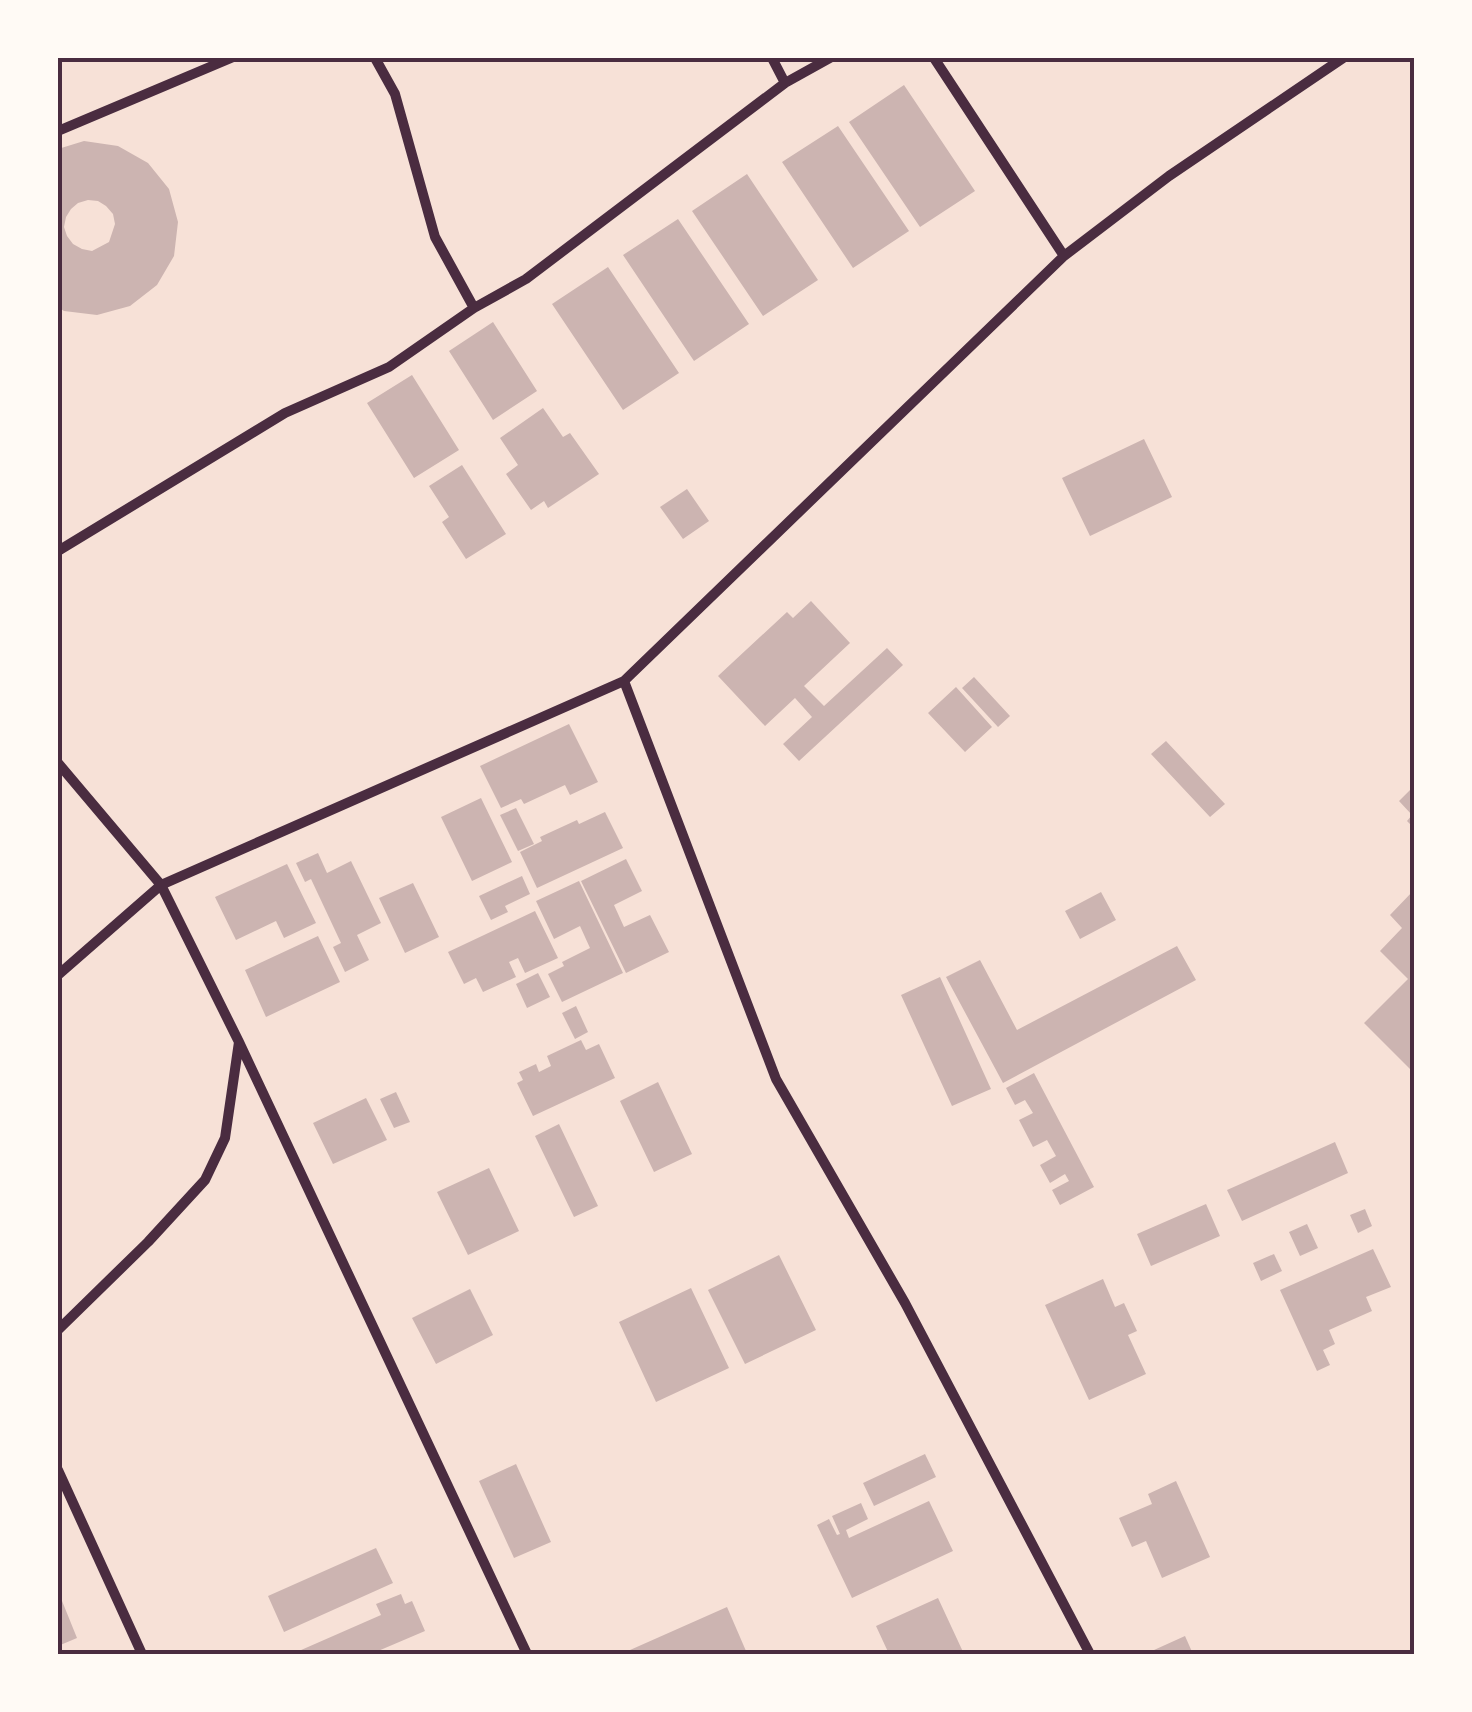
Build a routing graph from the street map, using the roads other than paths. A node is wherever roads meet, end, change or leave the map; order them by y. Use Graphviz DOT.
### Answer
graph roads {
  1 [pos="231,58"];
  2 [pos="375,58"];
  3 [pos="772,58"];
  4 [pos="830,58"];
  5 [pos="934,58"];
  6 [pos="1343,58"];
  7 [pos="784,82"];
  8 [pos="58,131"];
  9 [pos="1064,256"];
  10 [pos="474,308"];
  11 [pos="58,551"];
  12 [pos="624,680"];
  13 [pos="58,763"];
  14 [pos="161,885"];
  15 [pos="58,976"];
  16 [pos="239,1042"];
  17 [pos="58,1330"];
  18 [pos="58,1470"];
  19 [pos="142,1654"];
  20 [pos="527,1654"];
  21 [pos="1090,1654"];
  1 -- 8 [label="street"];
  2 -- 10 [label="street"];
  3 -- 7 [label="street"];
  4 -- 7 [label="street"];
  5 -- 9 [label="street"];
  6 -- 9 [label="street"];
  7 -- 10 [label="street"];
  9 -- 12 [label="street"];
  10 -- 11 [label="street"];
  12 -- 14 [label="street"];
  12 -- 21 [label="street"];
  13 -- 14 [label="street"];
  14 -- 15 [label="street"];
  14 -- 16 [label="street"];
  16 -- 17 [label="street"];
  16 -- 20 [label="street"];
  18 -- 19 [label="street"];
}
